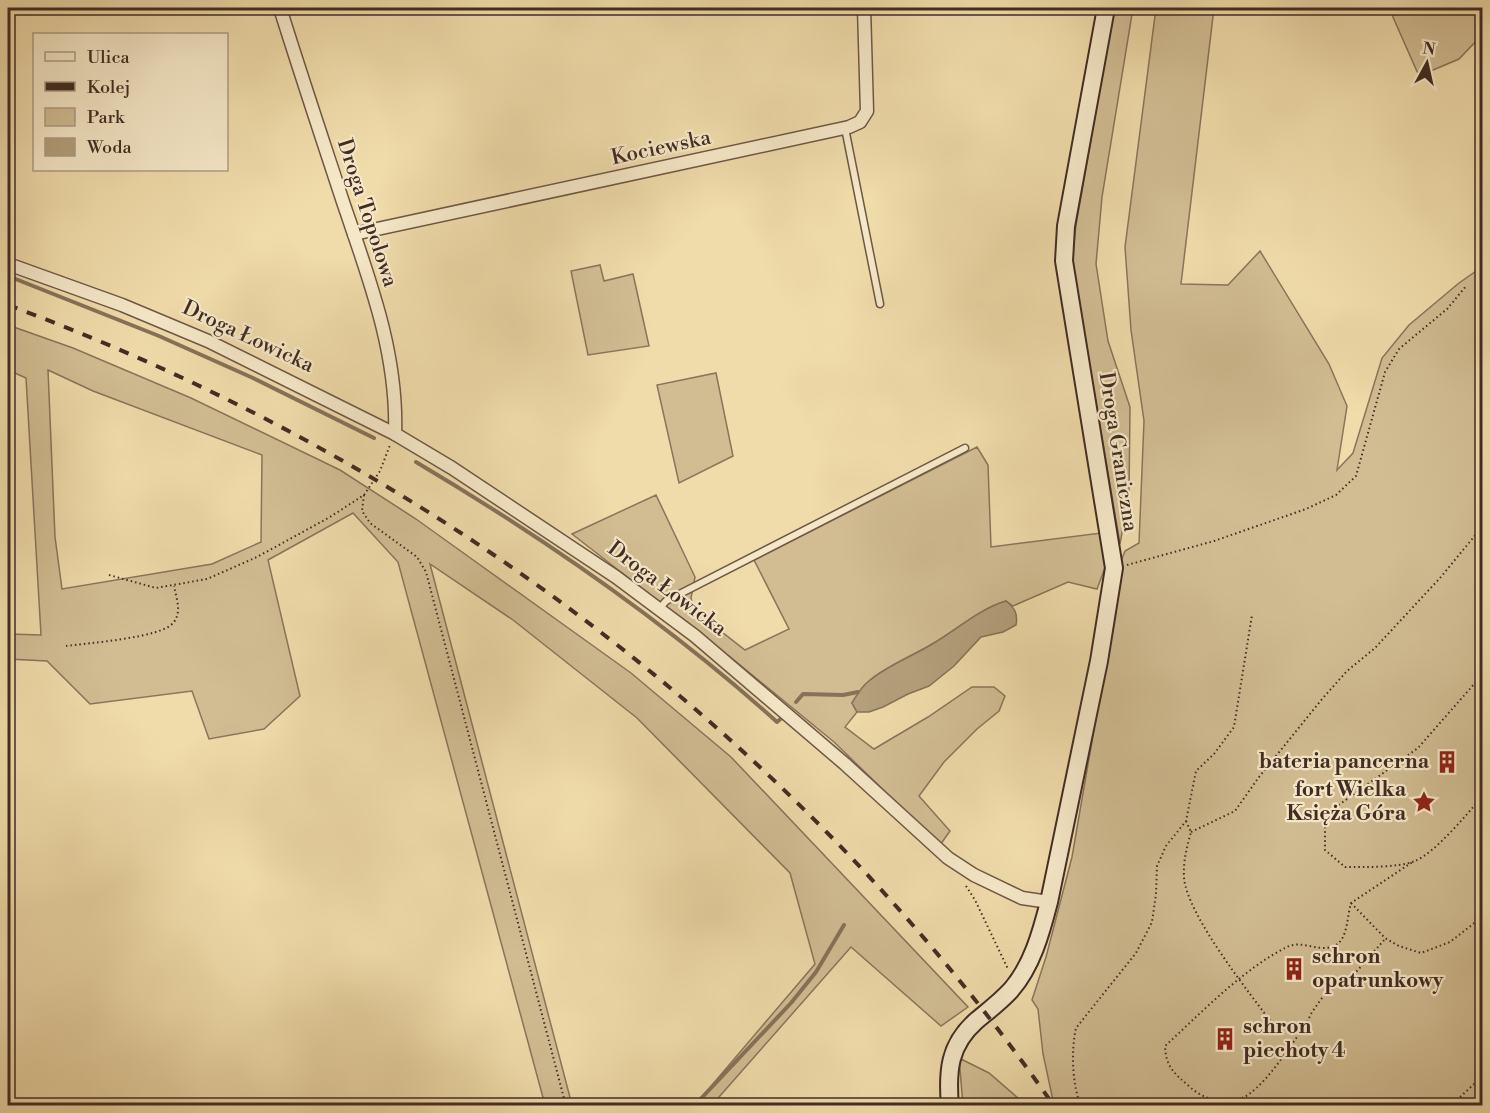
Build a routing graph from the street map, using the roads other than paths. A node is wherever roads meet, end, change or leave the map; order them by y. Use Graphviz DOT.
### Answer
graph roads {
  1 [pos="280,8"];
  2 [pos="864,8"];
  3 [pos="1106,8"];
  4 [pos="845,128"];
  5 [pos="354,234"];
  6 [pos="8,264"];
  7 [pos="880,304"];
  8 [pos="395,434"];
  9 [pos="964,448"];
  10 [pos="659,609"];
  11 [pos="1049,902"];
  12 [pos="950,1106"];
  1 -- 5 [label="street, Droga Topolowa"];
  2 -- 4 [label="street, Kociewska"];
  3 -- 11 [label="street, Droga Graniczna"];
  4 -- 5 [label="street, Kociewska"];
  4 -- 7 [label="lane"];
  5 -- 8 [label="street, Droga Topolowa"];
  6 -- 8 [label="street, Droga Łowicka"];
  8 -- 10 [label="street, Droga Łowicka"];
  9 -- 10 [label="lane"];
  10 -- 11 [label="street, Droga Łowicka"];
  11 -- 12 [label="street"];
}
